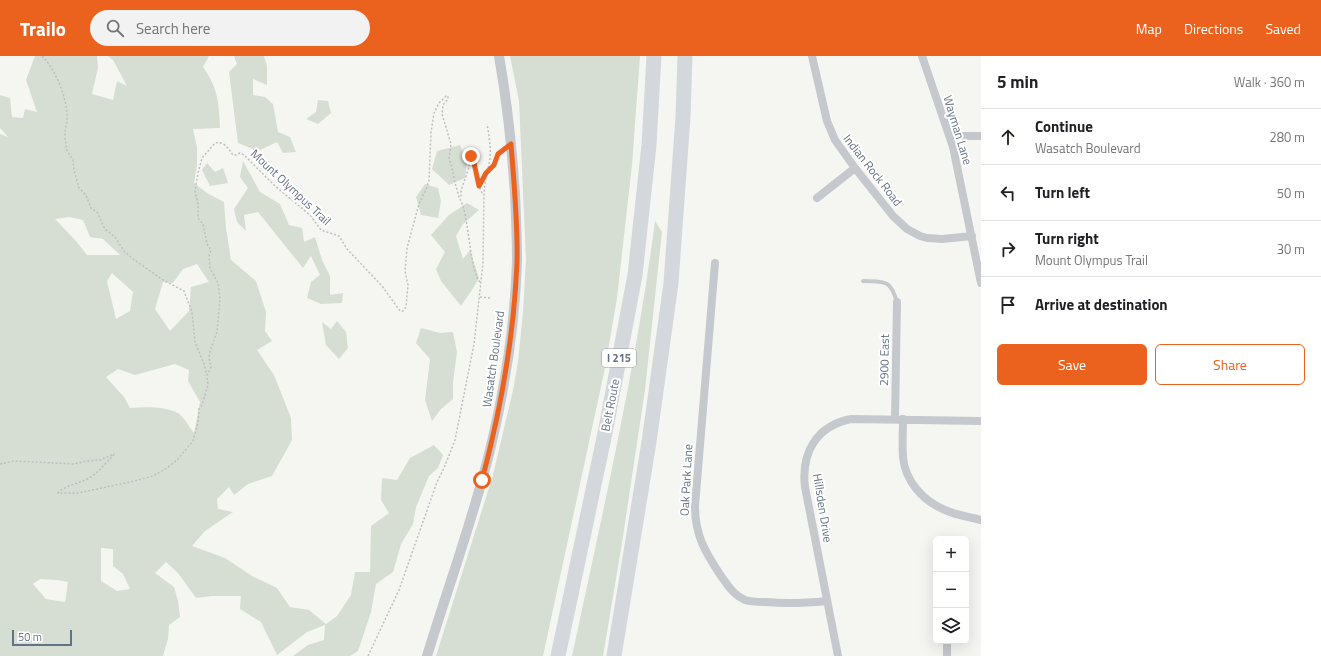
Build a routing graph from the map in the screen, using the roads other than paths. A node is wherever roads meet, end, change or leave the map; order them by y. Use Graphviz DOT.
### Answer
graph roads {
  1 [pos="499,56"];
  2 [pos="654,56"];
  3 [pos="685,56"];
  4 [pos="812,56"];
  5 [pos="922,56"];
  6 [pos="950,136"];
  7 [pos="981,136"];
  8 [pos="855,168"];
  9 [pos="817,198"];
  10 [pos="972,236"];
  11 [pos="715,263"];
  12 [pos="863,281"];
  13 [pos="981,283"];
  14 [pos="897,302"];
  15 [pos="899,419"];
  16 [pos="981,421"];
  17 [pos="981,520"];
  18 [pos="827,600"];
  19 [pos="947,644"];
  20 [pos="427,656"];
  21 [pos="558,656"];
  22 [pos="614,656"];
  23 [pos="838,656"];
  24 [pos="947,656"];
  1 -- 20 [label="street, Wasatch Boulevard"];
  2 -- 21 [label="highway, Belt Route / I 215"];
  3 -- 22 [label="highway"];
  4 -- 8 [label="street, Indian Rock Road"];
  5 -- 6 [label="street, Wayman Lane"];
  6 -- 7 [label="street"];
  6 -- 10 [label="street, Wayman Lane"];
  8 -- 9 [label="street"];
  8 -- 10 [label="street, Indian Rock Road"];
  10 -- 13 [label="street, Wayman Lane"];
  11 -- 18 [label="street, Oak Park Lane"];
  12 -- 14 [label="lane"];
  14 -- 15 [label="street, 2900 East"];
  15 -- 16 [label="street, Hillsden Drive"];
  15 -- 17 [label="street, 2900 East"];
  15 -- 18 [label="street, Hillsden Drive"];
  18 -- 23 [label="street, Hillsden Drive"];
  19 -- 24 [label="street"];
}
